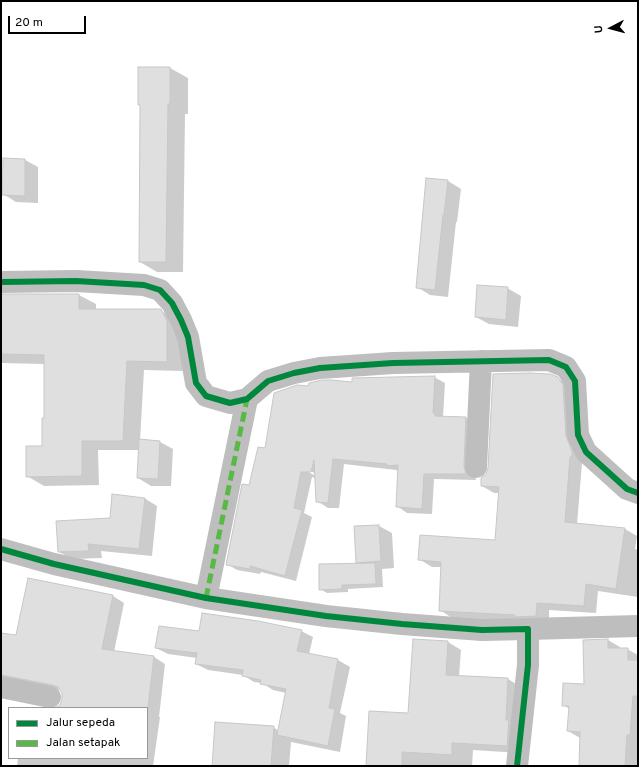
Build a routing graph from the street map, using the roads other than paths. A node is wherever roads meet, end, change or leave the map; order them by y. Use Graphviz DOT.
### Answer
graph roads {
  1 [pos="1,282"];
  2 [pos="481,361"];
  3 [pos="247,399"];
  4 [pos="476,467"];
  5 [pos="638,493"];
  6 [pos="1,549"];
  7 [pos="206,598"];
  8 [pos="638,626"];
  9 [pos="528,629"];
  10 [pos="1,687"];
  11 [pos="50,697"];
  12 [pos="517,766"];
  1 -- 3 [label="street"];
  2 -- 3 [label="street"];
  2 -- 4 [label="street"];
  2 -- 5 [label="street"];
  3 -- 7 [label="street"];
  6 -- 7 [label="street"];
  7 -- 9 [label="street"];
  8 -- 9 [label="street"];
  9 -- 12 [label="street"];
  10 -- 11 [label="street"];
}
